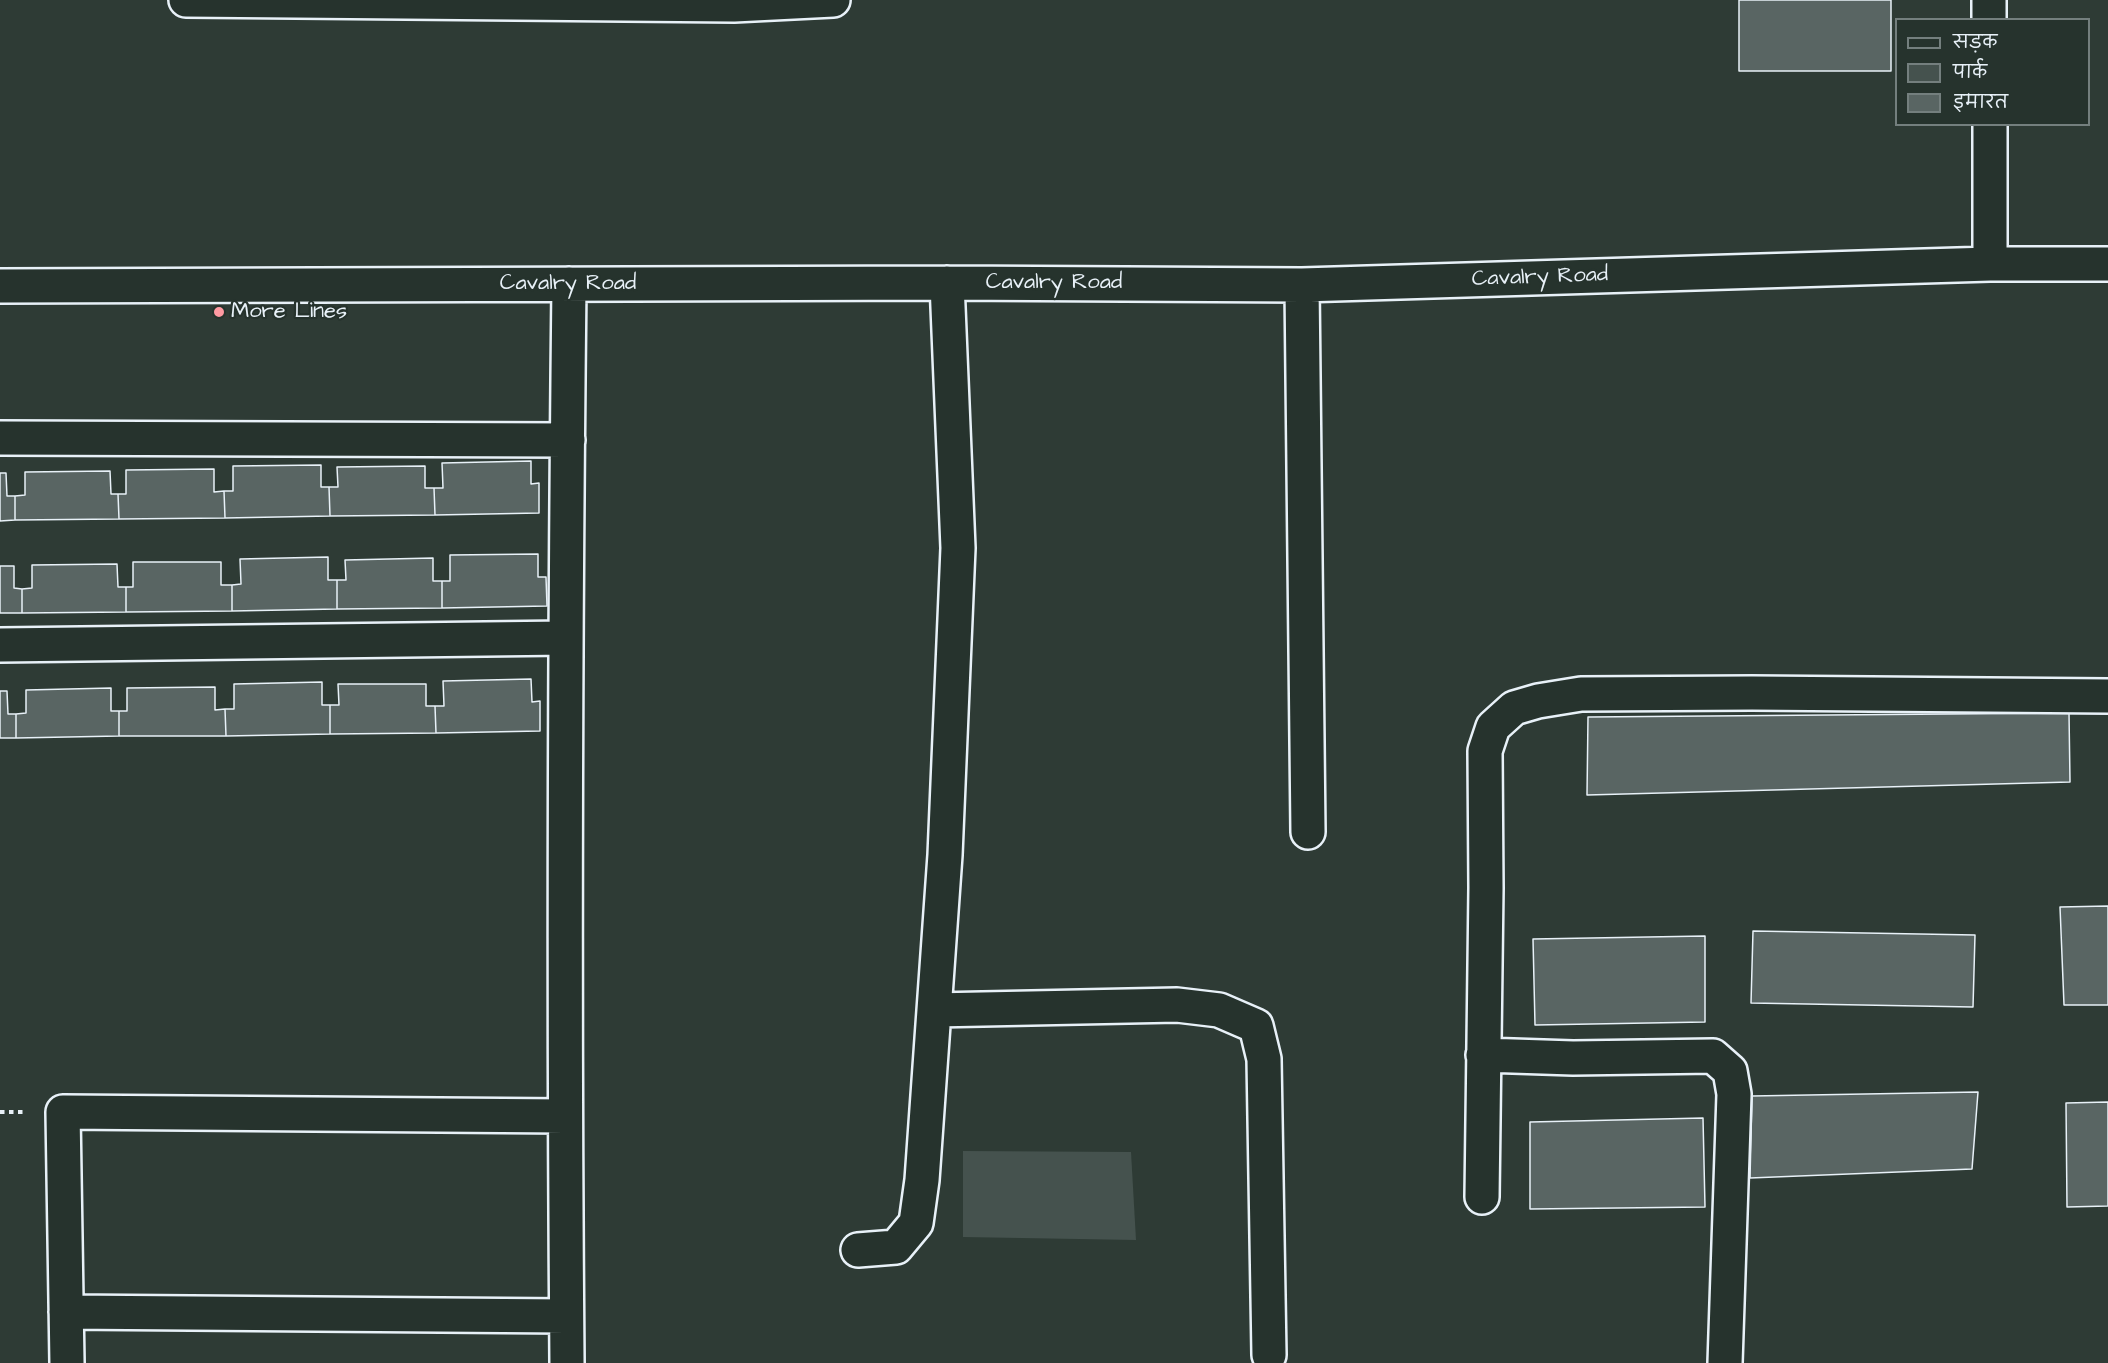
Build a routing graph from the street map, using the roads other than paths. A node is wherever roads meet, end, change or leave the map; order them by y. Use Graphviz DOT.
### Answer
graph roads {
  1 [pos="186,0"];
  2 [pos="833,0"];
  3 [pos="1989,0"];
  4 [pos="1989,18"];
  5 [pos="1990,126"];
  6 [pos="1990,264"];
  7 [pos="2108,264"];
  8 [pos="947,283"];
  9 [pos="569,284"];
  10 [pos="1302,285"];
  11 [pos="0,286"];
  12 [pos="0,438"];
  13 [pos="568,440"];
  14 [pos="566,638"];
  15 [pos="0,645"];
  16 [pos="2108,696"];
  17 [pos="1308,832"];
  18 [pos="934,1010"];
  19 [pos="1483,1055"];
  20 [pos="565,1116"];
  21 [pos="1482,1197"];
  22 [pos="858,1250"];
  23 [pos="66,1312"];
  24 [pos="567,1316"];
  25 [pos="1269,1355"];
  26 [pos="67,1363"];
  27 [pos="567,1363"];
  28 [pos="1725,1363"];
  1 -- 2 [label="street"];
  3 -- 4 [label="street"];
  5 -- 6 [label="street"];
  6 -- 7 [label="street, Cavalry Road"];
  6 -- 10 [label="street, Cavalry Road"];
  8 -- 9 [label="street, Cavalry Road"];
  8 -- 10 [label="street, Cavalry Road"];
  8 -- 18 [label="street"];
  9 -- 11 [label="street, Cavalry Road"];
  9 -- 13 [label="street"];
  10 -- 17 [label="street"];
  12 -- 13 [label="street"];
  13 -- 14 [label="street"];
  14 -- 15 [label="street"];
  14 -- 20 [label="street"];
  16 -- 19 [label="street"];
  18 -- 22 [label="street"];
  18 -- 25 [label="street"];
  19 -- 21 [label="street"];
  19 -- 28 [label="street"];
  20 -- 23 [label="street"];
  20 -- 24 [label="street"];
  23 -- 24 [label="street"];
  23 -- 26 [label="street"];
  24 -- 27 [label="street"];
}
